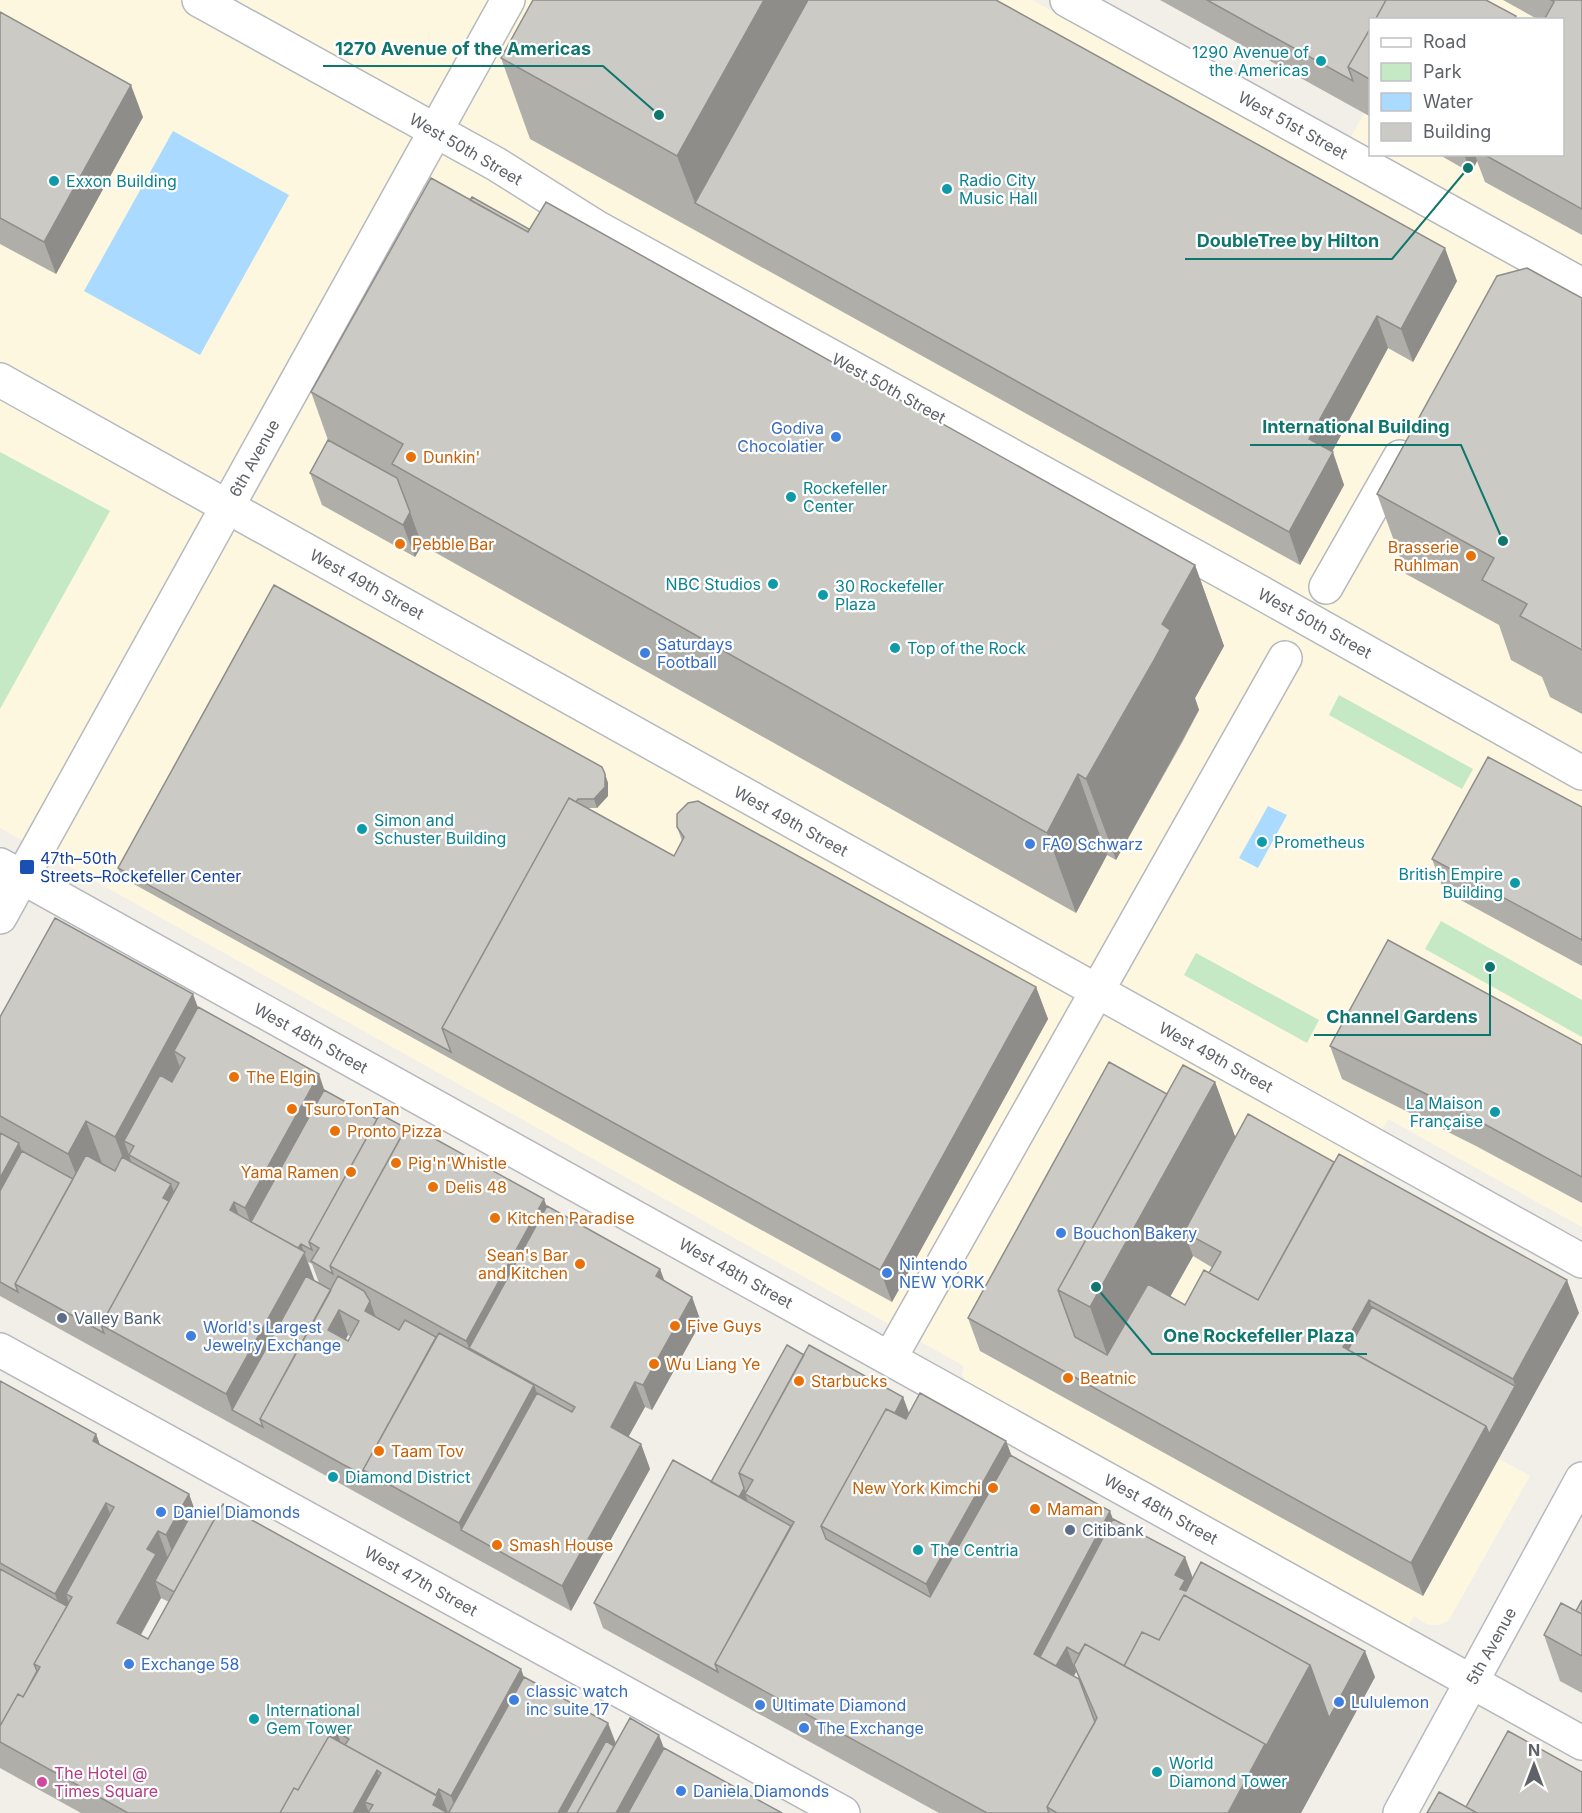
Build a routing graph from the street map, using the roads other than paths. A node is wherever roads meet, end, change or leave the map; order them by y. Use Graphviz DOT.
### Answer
graph roads {
  1 [pos="199,0"];
  2 [pos="508,0"];
  3 [pos="1067,0"];
  4 [pos="436,130"];
  5 [pos="1520,250"];
  6 [pos="1502,279"];
  7 [pos="1582,285"];
  8 [pos="0,380"];
  9 [pos="1412,435"];
  10 [pos="227,507"];
  11 [pos="1326,587"];
  12 [pos="1285,658"];
  13 [pos="1582,772"];
  14 [pos="11,872"];
  15 [pos="0,917"];
  16 [pos="1098,991"];
  17 [pos="1582,1261"];
  18 [pos="0,1350"];
  19 [pos="890,1358"];
  20 [pos="1582,1479"];
  21 [pos="1472,1682"];
  22 [pos="1582,1743"];
  23 [pos="843,1813"];
  24 [pos="1400,1813"];
  1 -- 4 [label="main road, West 50th Street"];
  2 -- 4 [label="main road, 6th Avenue"];
  3 -- 5 [label="main road, West 51st Street"];
  4 -- 10 [label="main road, 6th Avenue"];
  4 -- 13 [label="main road, West 50th Street"];
  5 -- 6 [label="main road"];
  5 -- 7 [label="main road, West 51st Street"];
  8 -- 10 [label="main road, West 49th Street"];
  9 -- 11 [label="main road"];
  10 -- 14 [label="main road, 6th Avenue"];
  10 -- 16 [label="main road, West 49th Street"];
  12 -- 16 [label="main road"];
  14 -- 15 [label="main road, 6th Avenue"];
  14 -- 19 [label="main road, West 48th Street"];
  16 -- 17 [label="main road, West 49th Street"];
  16 -- 19 [label="main road"];
  18 -- 23 [label="main road, West 47th Street"];
  19 -- 21 [label="main road, West 48th Street"];
  20 -- 21 [label="main road, 5th Avenue"];
  21 -- 22 [label="main road, West 48th Street"];
  21 -- 24 [label="main road, 5th Avenue"];
}
